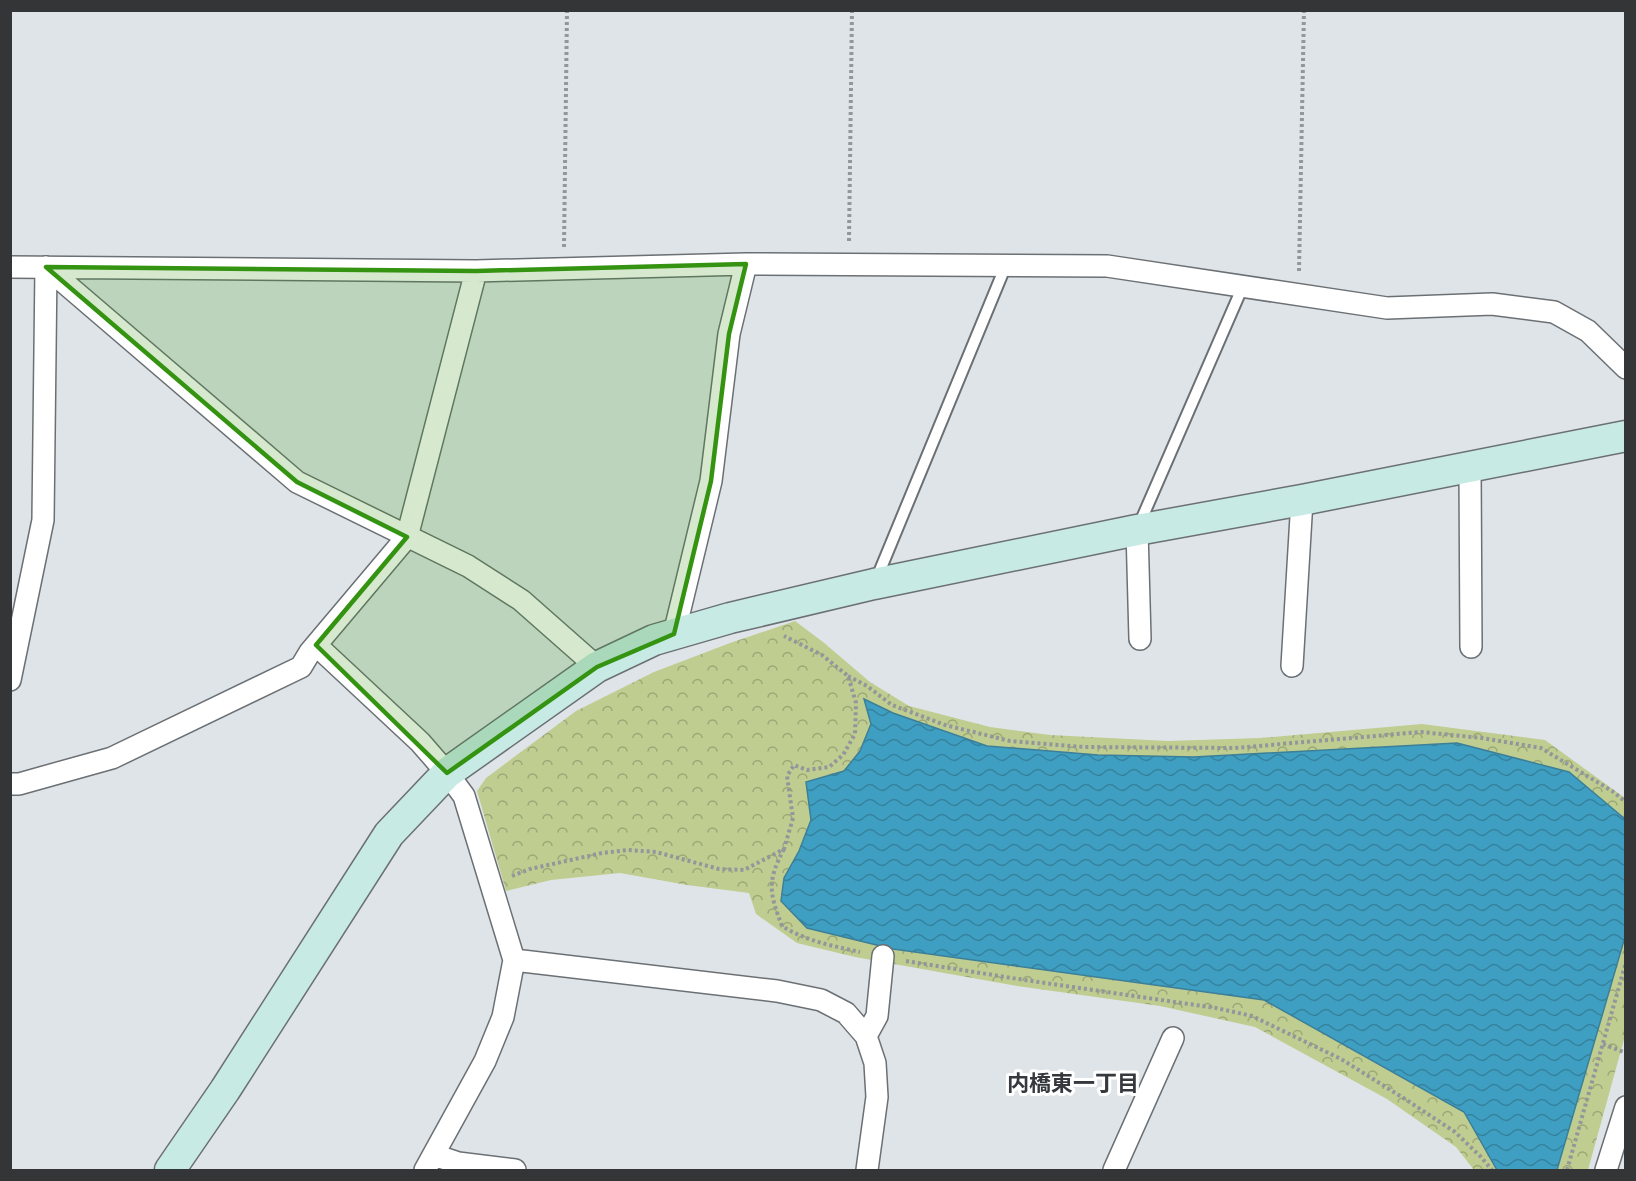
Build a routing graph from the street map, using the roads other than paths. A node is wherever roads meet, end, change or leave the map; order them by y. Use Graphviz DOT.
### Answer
graph roads {
  1 [pos="746,264"];
  2 [pos="1006,265"];
  3 [pos="10,267"];
  4 [pos="46,267"];
  5 [pos="477,271"];
  6 [pos="1243,286"];
  7 [pos="1626,368"];
  8 [pos="1626,436"];
  9 [pos="1470,467"];
  10 [pos="1302,500"];
  11 [pos="1137,530"];
  12 [pos="407,537"];
  13 [pos="874,584"];
  14 [pos="674,634"];
  15 [pos="1140,639"];
  16 [pos="316,645"];
  17 [pos="1471,647"];
  18 [pos="1292,666"];
  19 [pos="597,667"];
  20 [pos="10,680"];
  21 [pos="447,773"];
  22 [pos="10,784"];
  23 [pos="883,956"];
  24 [pos="514,960"];
  25 [pos="866,1036"];
  26 [pos="1173,1038"];
  27 [pos="1626,1107"];
  28 [pos="430,1163"];
  29 [pos="170,1170"];
  30 [pos="515,1170"];
  31 [pos="867,1170"];
  32 [pos="1114,1170"];
  33 [pos="1606,1170"];
  1 -- 2 [label="street"];
  1 -- 5 [label="street"];
  1 -- 14 [label="street"];
  2 -- 6 [label="street"];
  2 -- 13 [label="lane"];
  3 -- 4 [label="street"];
  4 -- 5 [label="street"];
  4 -- 12 [label="street"];
  4 -- 20 [label="street"];
  5 -- 12 [label="street"];
  6 -- 7 [label="street"];
  6 -- 11 [label="lane"];
  8 -- 9 [label="street"];
  9 -- 10 [label="street"];
  9 -- 17 [label="street"];
  10 -- 11 [label="street"];
  10 -- 18 [label="street"];
  11 -- 13 [label="street"];
  11 -- 15 [label="street"];
  12 -- 16 [label="street"];
  12 -- 19 [label="street"];
  13 -- 14 [label="street"];
  14 -- 19 [label="street"];
  16 -- 21 [label="street"];
  16 -- 22 [label="street"];
  19 -- 21 [label="street"];
  21 -- 24 [label="street"];
  21 -- 29 [label="street"];
  23 -- 25 [label="street"];
  24 -- 25 [label="street"];
  24 -- 28 [label="street"];
  25 -- 31 [label="street"];
  26 -- 32 [label="street"];
  27 -- 33 [label="street"];
  28 -- 30 [label="street"];
}
